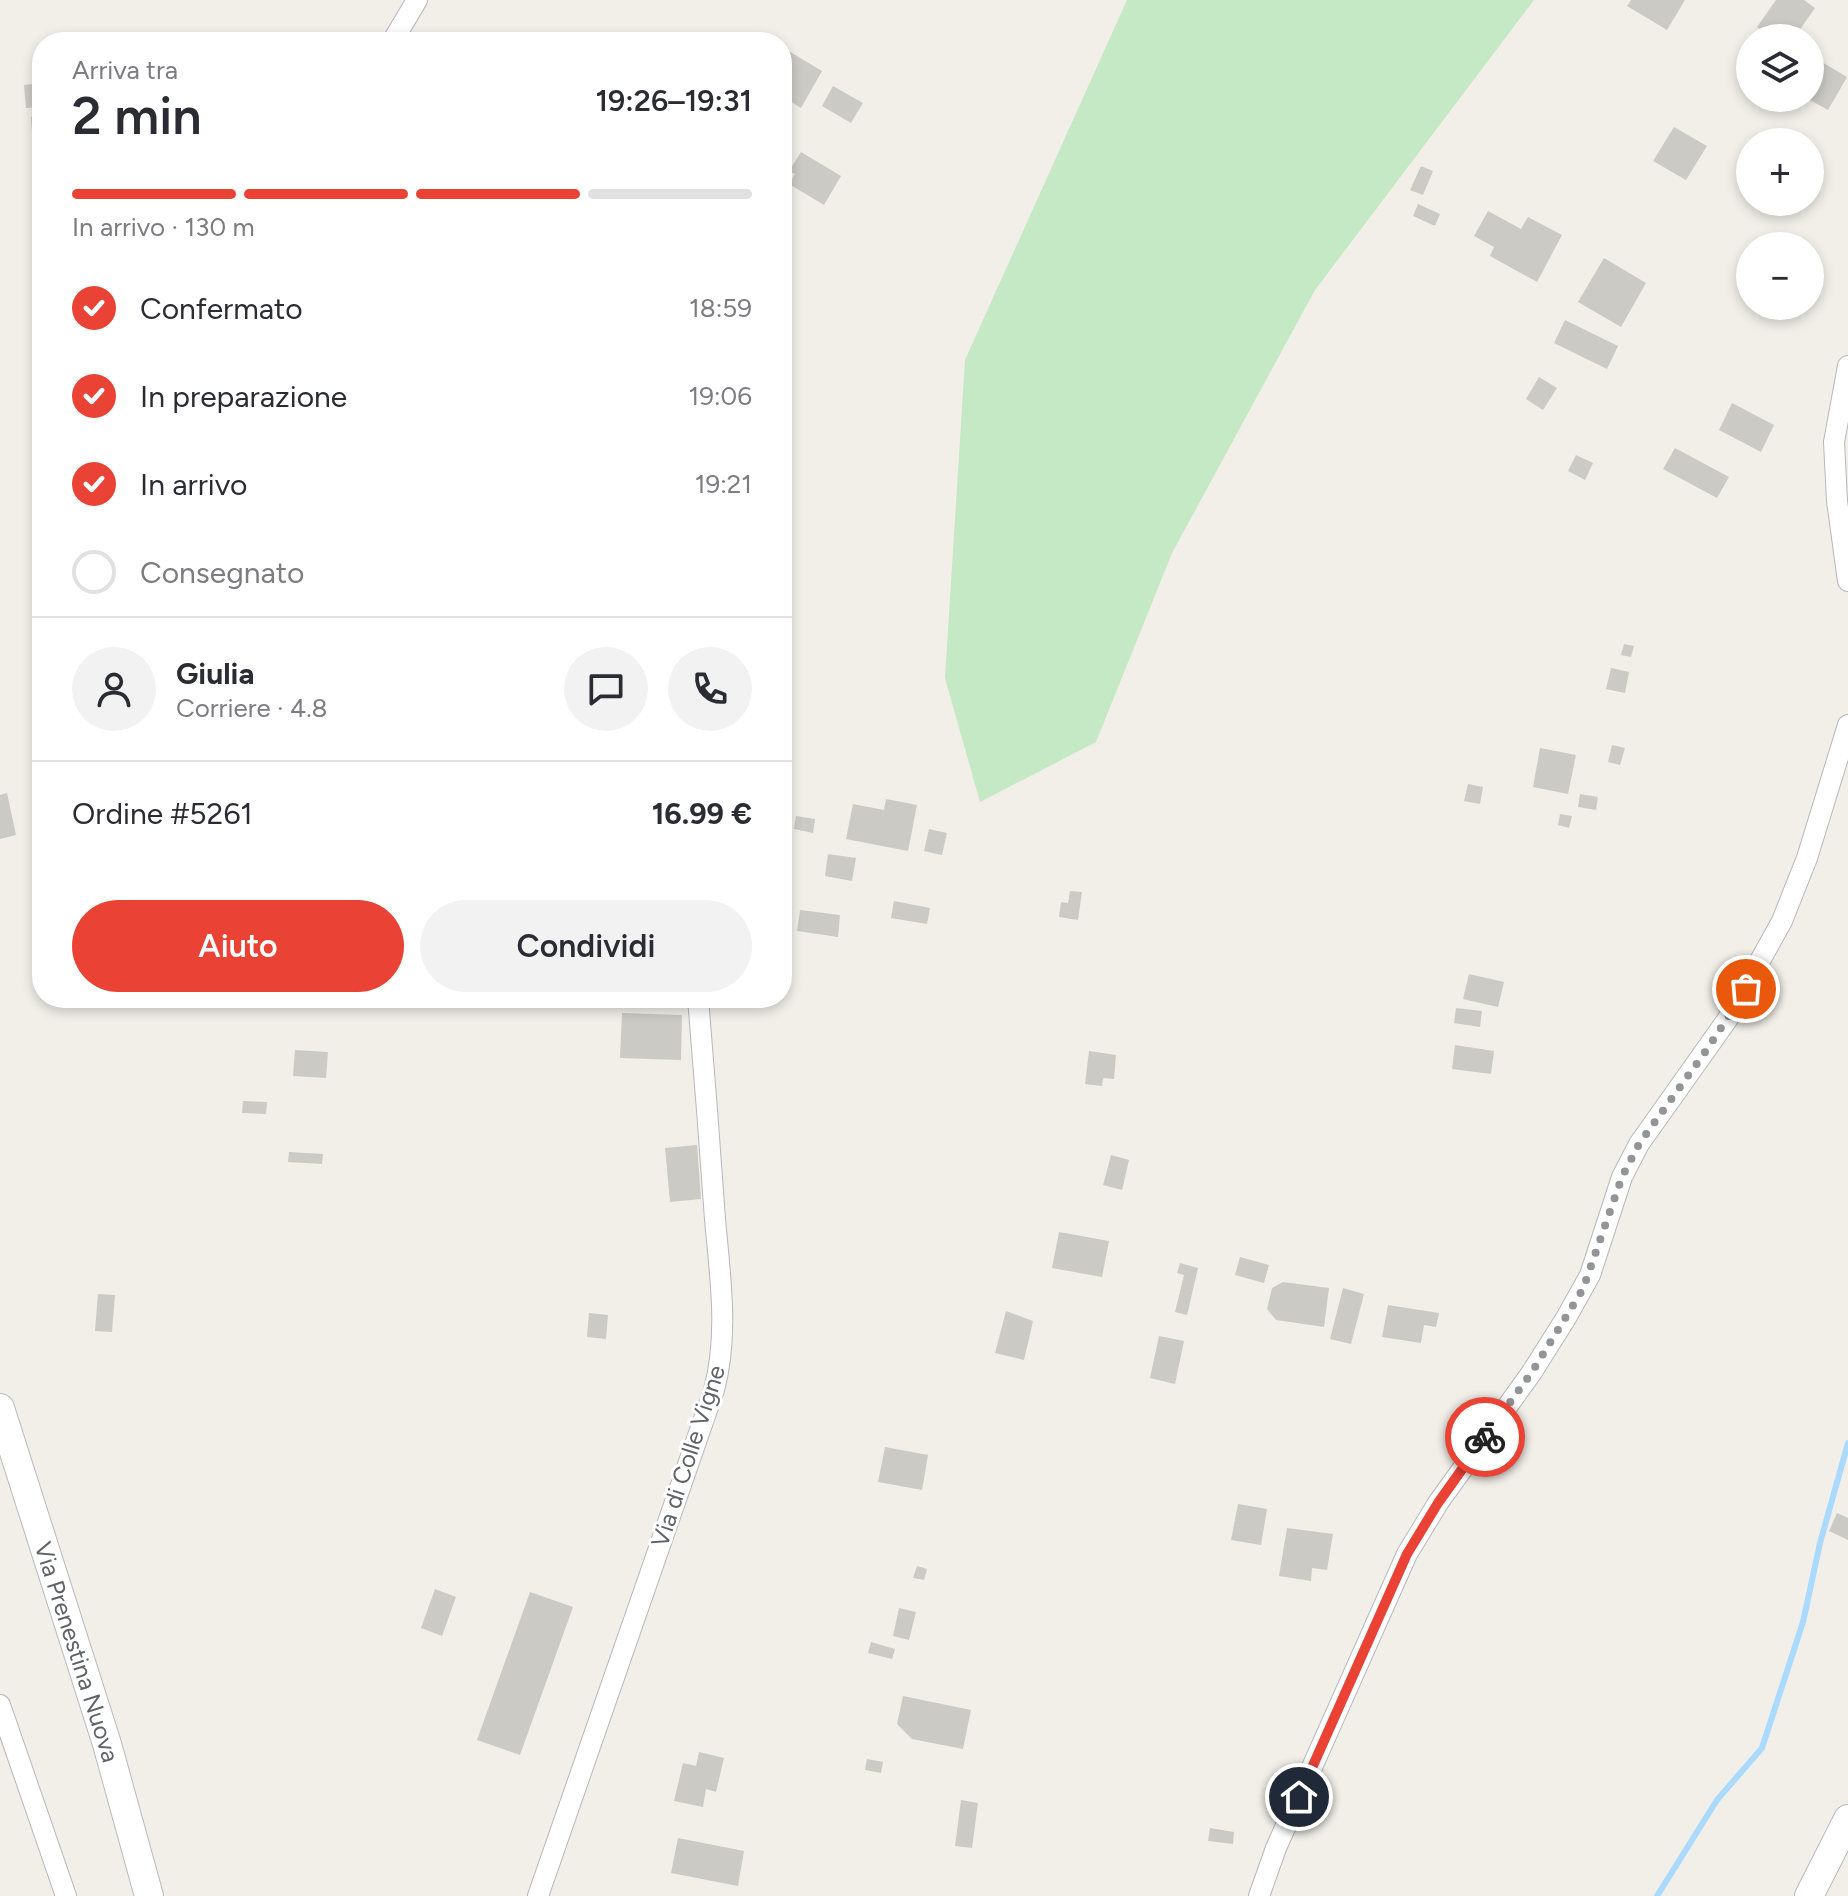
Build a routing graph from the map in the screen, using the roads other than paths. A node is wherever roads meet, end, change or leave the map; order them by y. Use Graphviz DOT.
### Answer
graph roads {
  1 [pos="417,0"];
  2 [pos="398,32"];
  3 [pos="1848,366"];
  4 [pos="1848,581"];
  5 [pos="1848,725"];
  6 [pos="699,1008"];
  7 [pos="0,1408"];
  8 [pos="0,1705"];
  9 [pos="1848,1819"];
  10 [pos="66,1896"];
  11 [pos="149,1896"];
  12 [pos="538,1896"];
  13 [pos="1259,1896"];
  14 [pos="1809,1896"];
  1 -- 2 [label="street"];
  3 -- 4 [label="street"];
  5 -- 13 [label="street"];
  6 -- 12 [label="street, Via di Colle Vigne"];
  7 -- 11 [label="main road, Via Prenestina Nuova"];
  8 -- 10 [label="street"];
  9 -- 14 [label="main road"];
}
